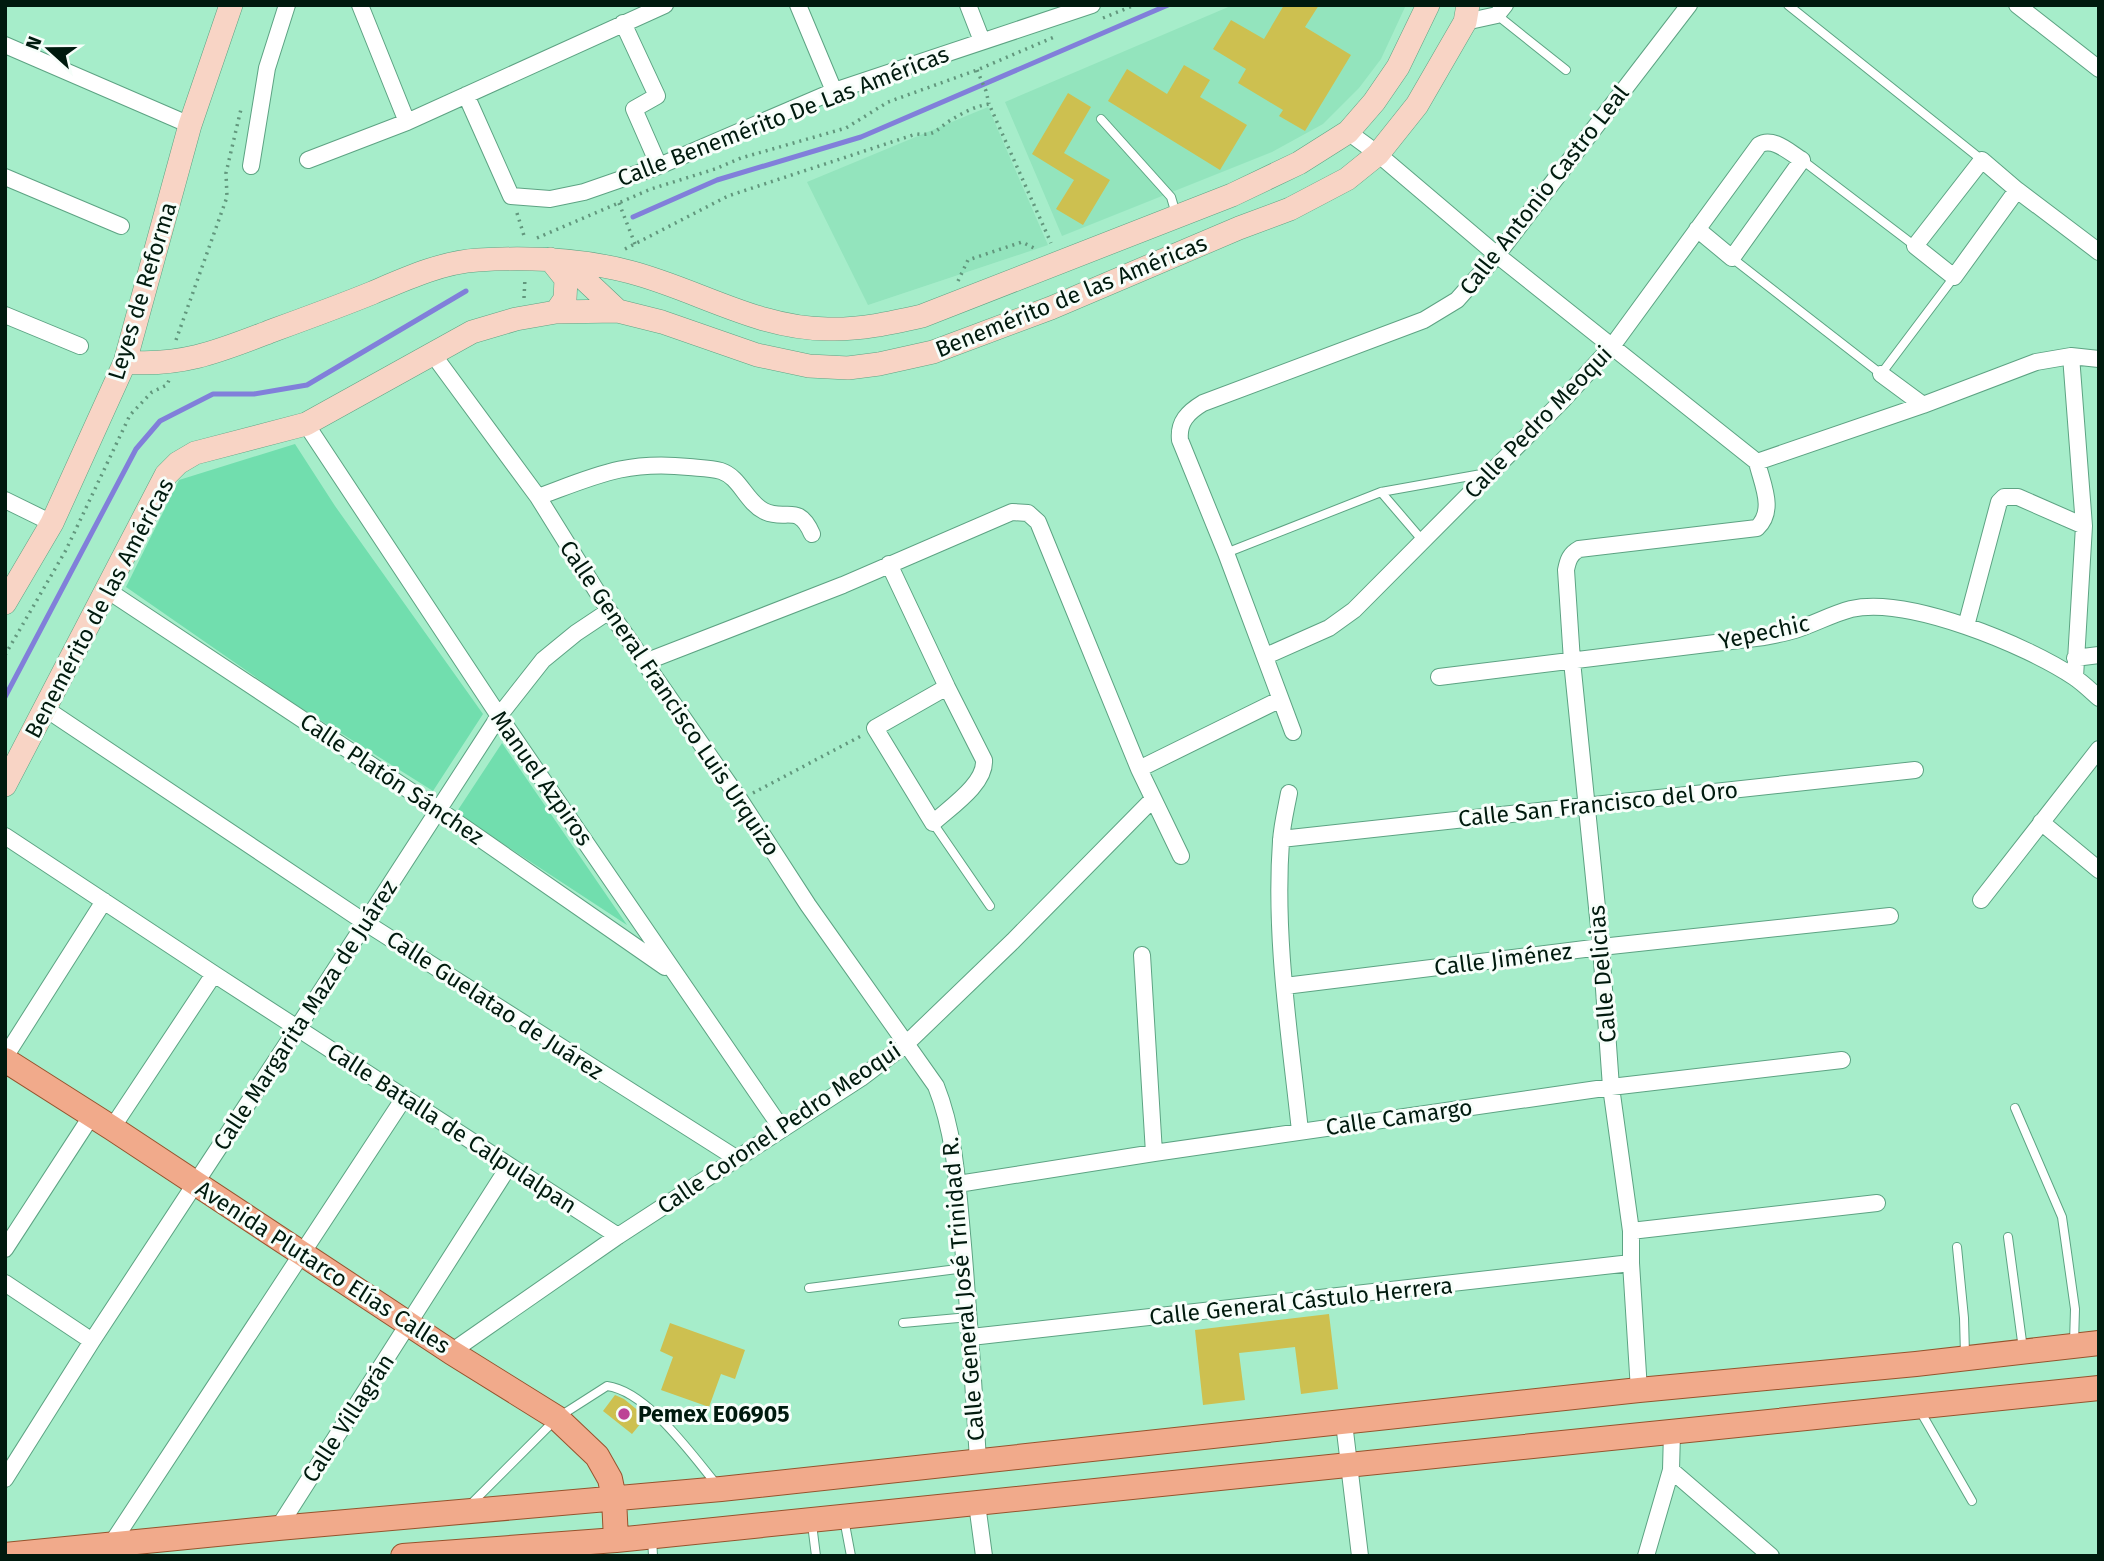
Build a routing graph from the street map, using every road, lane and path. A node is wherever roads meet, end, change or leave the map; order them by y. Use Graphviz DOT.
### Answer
graph roads {
  1 [pos="231,5"];
  2 [pos="288,5"];
  3 [pos="360,5"];
  4 [pos="665,5"];
  5 [pos="798,5"];
  6 [pos="968,5"];
  7 [pos="1135,5"];
  8 [pos="1428,5"];
  9 [pos="1689,5"];
  10 [pos="1788,5"];
  11 [pos="2017,5"];
  12 [pos="640,10"];
  13 [pos="1501,10"];
  14 [pos="1094,13"];
  15 [pos="1466,14"];
  16 [pos="623,23"];
  17 [pos="1060,35"];
  18 [pos="982,41"];
  19 [pos="5,45"];
  20 [pos="2099,69"];
  21 [pos="977,70"];
  22 [pos="1566,70"];
  23 [pos="834,92"];
  24 [pos="466,95"];
  25 [pos="989,104"];
  26 [pos="242,105"];
  27 [pos="1101,119"];
  28 [pos="407,122"];
  29 [pos="190,125"];
  30 [pos="1348,132"];
  31 [pos="1378,154"];
  32 [pos="308,160"];
  33 [pos="1802,160"];
  34 [pos="1982,160"];
  35 [pos="251,166"];
  36 [pos="659,166"];
  37 [pos="5,177"];
  38 [pos="2017,190"];
  39 [pos="619,203"];
  40 [pos="1176,217"];
  41 [pos="121,226"];
  42 [pos="1697,229"];
  43 [pos="526,243"];
  44 [pos="635,243"];
  45 [pos="1915,246"];
  46 [pos="1053,248"];
  47 [pos="2099,252"];
  48 [pos="1043,253"];
  49 [pos="1497,255"];
  50 [pos="630,256"];
  51 [pos="1732,258"];
  52 [pos="560,261"];
  53 [pos="1954,277"];
  54 [pos="954,289"];
  55 [pos="618,311"];
  56 [pos="556,312"];
  57 [pos="5,314"];
  58 [pos="922,316"];
  59 [pos="1612,345"];
  60 [pos="80,346"];
  61 [pos="933,352"];
  62 [pos="432,353"];
  63 [pos="2071,356"];
  64 [pos="2099,359"];
  65 [pos="174,361"];
  66 [pos="125,362"];
  67 [pos="1881,374"];
  68 [pos="1923,405"];
  69 [pos="306,424"];
  70 [pos="1757,462"];
  71 [pos="1489,473"];
  72 [pos="1381,492"];
  73 [pos="538,496"];
  74 [pos="5,500"];
  75 [pos="52,523"];
  76 [pos="2084,526"];
  77 [pos="812,534"];
  78 [pos="1423,541"];
  79 [pos="1227,553"];
  80 [pos="889,564"];
  81 [pos="107,590"];
  82 [pos="5,603"];
  83 [pos="609,611"];
  84 [pos="1966,626"];
  85 [pos="5,655"];
  86 [pos="2099,655"];
  87 [pos="1266,656"];
  88 [pos="2076,658"];
  89 [pos="1572,661"];
  90 [pos="645,662"];
  91 [pos="1439,677"];
  92 [pos="2075,677"];
  93 [pos="947,687"];
  94 [pos="2099,698"];
  95 [pos="1279,700"];
  96 [pos="46,709"];
  97 [pos="499,716"];
  98 [pos="875,728"];
  99 [pos="1293,732"];
  100 [pos="2099,749"];
  101 [pos="1139,769"];
  102 [pos="1915,770"];
  103 [pos="5,785"];
  104 [pos="1289,793"];
  105 [pos="1153,799"];
  106 [pos="740,800"];
  107 [pos="1586,805"];
  108 [pos="439,810"];
  109 [pos="2041,822"];
  110 [pos="933,823"];
  111 [pos="5,836"];
  112 [pos="1281,839"];
  113 [pos="1181,856"];
  114 [pos="2099,870"];
  115 [pos="1981,900"];
  116 [pos="104,901"];
  117 [pos="990,906"];
  118 [pos="1890,916"];
  119 [pos="366,923"];
  120 [pos="1601,947"];
  121 [pos="1142,955"];
  122 [pos="674,973"];
  123 [pos="214,974"];
  124 [pos="1285,986"];
  125 [pos="298,1027"];
  126 [pos="906,1044"];
  127 [pos="5,1059"];
  128 [pos="1842,1060"];
  129 [pos="1611,1087"];
  130 [pos="404,1098"];
  131 [pos="2015,1108"];
  132 [pos="102,1122"];
  133 [pos="782,1129"];
  134 [pos="1300,1131"];
  135 [pos="1154,1153"];
  136 [pos="736,1158"];
  137 [pos="509,1166"];
  138 [pos="194,1183"];
  139 [pos="958,1184"];
  140 [pos="1877,1203"];
  141 [pos="1631,1231"];
  142 [pos="618,1236"];
  143 [pos="2008,1237"];
  144 [pos="1957,1247"];
  145 [pos="5,1249"];
  146 [pos="301,1253"];
  147 [pos="1630,1263"];
  148 [pos="965,1268"];
  149 [pos="5,1283"];
  150 [pos="809,1288"];
  151 [pos="969,1317"];
  152 [pos="903,1323"];
  153 [pos="408,1324"];
  154 [pos="971,1337"];
  155 [pos="92,1340"];
  156 [pos="2099,1343"];
  157 [pos="2074,1346"];
  158 [pos="451,1352"];
  159 [pos="2023,1352"];
  160 [pos="1965,1358"];
  161 [pos="2099,1388"];
  162 [pos="1639,1390"];
  163 [pos="1917,1407"];
  164 [pos="557,1418"];
  165 [pos="1344,1423"];
  166 [pos="1672,1432"];
  167 [pos="978,1461"];
  168 [pos="1349,1466"];
  169 [pos="1671,1471"];
  170 [pos="5,1479"];
  171 [pos="721,1489"];
  172 [pos="614,1498"];
  173 [pos="1972,1501"];
  174 [pos="977,1503"];
  175 [pos="463,1512"];
  176 [pos="844,1516"];
  177 [pos="811,1519"];
  178 [pos="278,1528"];
  179 [pos="110,1546"];
  180 [pos="652,1546"];
  181 [pos="617,1548"];
  182 [pos="5,1555"];
  183 [pos="413,1555"];
  184 [pos="816,1556"];
  185 [pos="851,1556"];
  186 [pos="984,1556"];
  187 [pos="1360,1556"];
  188 [pos="1646,1556"];
  189 [pos="1771,1556"];
  1 -- 29 [label="street, Leyes de Reforma"];
  2 -- 35 [label="street"];
  3 -- 28 [label="street"];
  4 -- 12 [label="street"];
  5 -- 23 [label="street"];
  6 -- 18 [label="street"];
  7 -- 14 [label="path"];
  8 -- 30 [label="street, Benemérito de las Américas"];
  9 -- 49 [label="street, Calle Antonio Castro Leal"];
  10 -- 34 [label="lane"];
  11 -- 20 [label="street"];
  12 -- 16 [label="street"];
  13 -- 15 [label="street"];
  13 -- 22 [label="lane"];
  14 -- 18 [label="street, Calle Benemérito De Las Américas"];
  15 -- 31 [label="street, Benemérito de las Américas"];
  16 -- 24 [label="street"];
  16 -- 36 [label="street"];
  17 -- 21 [label="path"];
  18 -- 23 [label="street, Calle Benemérito De Las Américas"];
  19 -- 29 [label="street"];
  21 -- 25 [label="path"];
  21 -- 39 [label="path"];
  23 -- 36 [label="street, Calle Benemérito De Las Américas"];
  24 -- 28 [label="street"];
  24 -- 36 [label="street, Calle Benemérito De Las Américas"];
  25 -- 44 [label="path"];
  25 -- 46 [label="path"];
  26 -- 65 [label="path"];
  27 -- 40 [label="lane"];
  28 -- 32 [label="street"];
  29 -- 66 [label="street, Leyes de Reforma"];
  30 -- 31 [label="street"];
  30 -- 40 [label="street, Benemérito de las Américas"];
  31 -- 49 [label="street"];
  31 -- 61 [label="street, Benemérito de las Américas"];
  33 -- 42 [label="street, Calle Pedro Meoqui"];
  33 -- 45 [label="lane"];
  33 -- 51 [label="street"];
  34 -- 38 [label="street"];
  34 -- 45 [label="street"];
  37 -- 41 [label="street"];
  38 -- 47 [label="street"];
  38 -- 53 [label="street"];
  39 -- 43 [label="path"];
  39 -- 44 [label="path"];
  40 -- 58 [label="street, Benemérito de las Américas"];
  42 -- 51 [label="street"];
  42 -- 59 [label="street, Calle Pedro Meoqui"];
  44 -- 50 [label="path"];
  45 -- 53 [label="street"];
  48 -- 54 [label="path"];
  49 -- 59 [label="street"];
  49 -- 79 [label="street, Calle Antonio Castro Leal"];
  51 -- 67 [label="lane"];
  52 -- 55 [label="street"];
  52 -- 56 [label="street"];
  52 -- 58 [label="street, Benemérito de las Américas"];
  52 -- 65 [label="street, Benemérito de las Américas"];
  53 -- 67 [label="lane"];
  55 -- 56 [label="street, Benemérito de las Américas"];
  55 -- 61 [label="street, Benemérito de las Américas"];
  56 -- 62 [label="street, Benemérito de las Américas"];
  57 -- 60 [label="street"];
  58 -- 61 [label="street"];
  59 -- 70 [label="street"];
  59 -- 71 [label="street, Calle Pedro Meoqui"];
  62 -- 69 [label="street, Benemérito de las Américas"];
  62 -- 73 [label="street, Calle General Francisco Luis Urquizo"];
  63 -- 64 [label="street"];
  63 -- 68 [label="street"];
  63 -- 76 [label="street"];
  65 -- 66 [label="street, Benemérito de las Américas"];
  65 -- 85 [label="path"];
  66 -- 75 [label="street, Leyes de Reforma"];
  67 -- 68 [label="street"];
  68 -- 70 [label="street"];
  69 -- 81 [label="street, Benemérito de las Américas"];
  69 -- 97 [label="street, Manuel Azpiros"];
  70 -- 89 [label="street, Calle Delicias"];
  71 -- 72 [label="lane"];
  71 -- 78 [label="street, Calle Pedro Meoqui"];
  72 -- 78 [label="lane"];
  72 -- 79 [label="lane"];
  73 -- 77 [label="street"];
  73 -- 83 [label="street, Calle General Francisco Luis Urquizo"];
  74 -- 75 [label="street"];
  75 -- 82 [label="street, Leyes de Reforma"];
  76 -- 84 [label="street"];
  76 -- 88 [label="street"];
  78 -- 87 [label="street, Calle Pedro Meoqui"];
  79 -- 87 [label="street"];
  80 -- 90 [label="street"];
  80 -- 93 [label="street"];
  80 -- 101 [label="street"];
  81 -- 96 [label="street, Benemérito de las Américas"];
  81 -- 108 [label="street, Calle Platón Sánchez"];
  83 -- 90 [label="street, Calle General Francisco Luis Urquizo"];
  83 -- 97 [label="street, Calle Margarita Maza de Juárez"];
  84 -- 89 [label="street, Yepechic"];
  84 -- 92 [label="street, Yepechic"];
  86 -- 88 [label="street"];
  87 -- 95 [label="street"];
  88 -- 92 [label="street"];
  89 -- 91 [label="street, Yepechic"];
  89 -- 107 [label="street, Calle Delicias"];
  90 -- 106 [label="street, Calle General Francisco Luis Urquizo"];
  92 -- 94 [label="street, Yepechic"];
  93 -- 98 [label="street"];
  93 -- 110 [label="street"];
  95 -- 99 [label="street"];
  95 -- 101 [label="street"];
  96 -- 103 [label="street, Benemérito de las Américas"];
  96 -- 119 [label="street, Calle Guelatao de Juárez"];
  97 -- 108 [label="street, Calle Margarita Maza de Juárez"];
  97 -- 122 [label="street, Manuel Azpiros"];
  98 -- 106 [label="path"];
  98 -- 110 [label="street"];
  100 -- 109 [label="street"];
  101 -- 105 [label="street"];
  102 -- 107 [label="street, Calle San Francisco del Oro"];
  104 -- 112 [label="street"];
  105 -- 113 [label="street"];
  105 -- 126 [label="street, Calle Coronel Pedro Meoqui"];
  106 -- 126 [label="street, Calle General Francisco Luis Urquizo"];
  107 -- 112 [label="street, Calle San Francisco del Oro"];
  107 -- 120 [label="street, Calle Delicias"];
  108 -- 119 [label="street, Calle Margarita Maza de Juárez"];
  108 -- 122 [label="street, Calle Platón Sánchez"];
  109 -- 114 [label="street"];
  109 -- 115 [label="street"];
  110 -- 117 [label="lane"];
  111 -- 116 [label="street, Calle Batalla de Calpulalpan"];
  112 -- 124 [label="street"];
  116 -- 123 [label="street, Calle Batalla de Calpulalpan"];
  116 -- 127 [label="street"];
  118 -- 120 [label="street, Calle Jiménez"];
  119 -- 125 [label="street, Calle Margarita Maza de Juárez"];
  119 -- 136 [label="street, Calle Guelatao de Juárez"];
  120 -- 124 [label="street, Calle Jiménez"];
  120 -- 129 [label="street, Calle Delicias"];
  121 -- 135 [label="street"];
  122 -- 133 [label="street, Manuel Azpiros"];
  123 -- 125 [label="street, Calle Batalla de Calpulalpan"];
  123 -- 132 [label="street"];
  124 -- 134 [label="street"];
  125 -- 130 [label="street, Calle Batalla de Calpulalpan"];
  125 -- 138 [label="street, Calle Margarita Maza de Juárez"];
  126 -- 133 [label="street, Calle Coronel Pedro Meoqui"];
  126 -- 139 [label="street, Calle General José Trinidad R."];
  127 -- 132 [label="main road, Avenida Plutarco Elías Calles"];
  128 -- 129 [label="street, Calle Camargo"];
  129 -- 134 [label="street, Calle Camargo"];
  129 -- 141 [label="street, Calle Delicias"];
  130 -- 137 [label="street, Calle Batalla de Calpulalpan"];
  130 -- 146 [label="street"];
  131 -- 157 [label="lane"];
  132 -- 138 [label="main road, Avenida Plutarco Elías Calles"];
  132 -- 145 [label="street"];
  133 -- 136 [label="street, Calle Coronel Pedro Meoqui"];
  134 -- 135 [label="street, Calle Camargo"];
  135 -- 139 [label="street, Calle Camargo"];
  136 -- 142 [label="street, Calle Coronel Pedro Meoqui"];
  137 -- 142 [label="street, Calle Batalla de Calpulalpan"];
  137 -- 153 [label="street, Calle Villagrán"];
  138 -- 146 [label="main road, Avenida Plutarco Elías Calles"];
  138 -- 155 [label="street, Calle Margarita Maza de Juárez"];
  139 -- 148 [label="street, Calle General José Trinidad R."];
  140 -- 141 [label="street"];
  141 -- 147 [label="street, Calle Delicias"];
  142 -- 158 [label="street, Calle Coronel Pedro Meoqui"];
  143 -- 159 [label="lane"];
  144 -- 160 [label="lane"];
  146 -- 153 [label="main road, Avenida Plutarco Elías Calles"];
  146 -- 179 [label="street"];
  147 -- 154 [label="street, Calle General Cástulo Herrera"];
  147 -- 162 [label="street, Calle Delicias"];
  148 -- 150 [label="lane"];
  148 -- 151 [label="street, Calle General José Trinidad R."];
  149 -- 155 [label="street"];
  151 -- 152 [label="lane"];
  151 -- 154 [label="street, Calle General José Trinidad R."];
  153 -- 158 [label="main road, Avenida Plutarco Elías Calles"];
  153 -- 178 [label="street, Calle Villagrán"];
  154 -- 167 [label="street, Calle General José Trinidad R."];
  155 -- 170 [label="street, Calle Margarita Maza de Juárez"];
  156 -- 157 [label="main road"];
  157 -- 159 [label="main road"];
  158 -- 164 [label="main road, Avenida Plutarco Elías Calles"];
  159 -- 160 [label="main road"];
  160 -- 162 [label="main road"];
  161 -- 163 [label="main road"];
  162 -- 165 [label="main road"];
  163 -- 166 [label="main road"];
  163 -- 173 [label="lane"];
  164 -- 171 [label="lane"];
  164 -- 172 [label="main road, Avenida Plutarco Elías Calles"];
  164 -- 175 [label="lane"];
  165 -- 167 [label="main road"];
  165 -- 168 [label="street"];
  166 -- 168 [label="main road"];
  166 -- 169 [label="street"];
  167 -- 171 [label="main road"];
  168 -- 174 [label="main road"];
  168 -- 187 [label="street"];
  169 -- 188 [label="street"];
  169 -- 189 [label="street"];
  171 -- 172 [label="main road"];
  172 -- 175 [label="main road"];
  172 -- 181 [label="main road, Avenida Plutarco Elías Calles"];
  174 -- 176 [label="main road"];
  174 -- 186 [label="street"];
  175 -- 178 [label="main road"];
  176 -- 177 [label="main road"];
  176 -- 185 [label="lane"];
  177 -- 180 [label="main road"];
  177 -- 184 [label="lane"];
  178 -- 179 [label="main road"];
  179 -- 182 [label="main road"];
  180 -- 181 [label="main road"];
  181 -- 183 [label="main road"];
}
